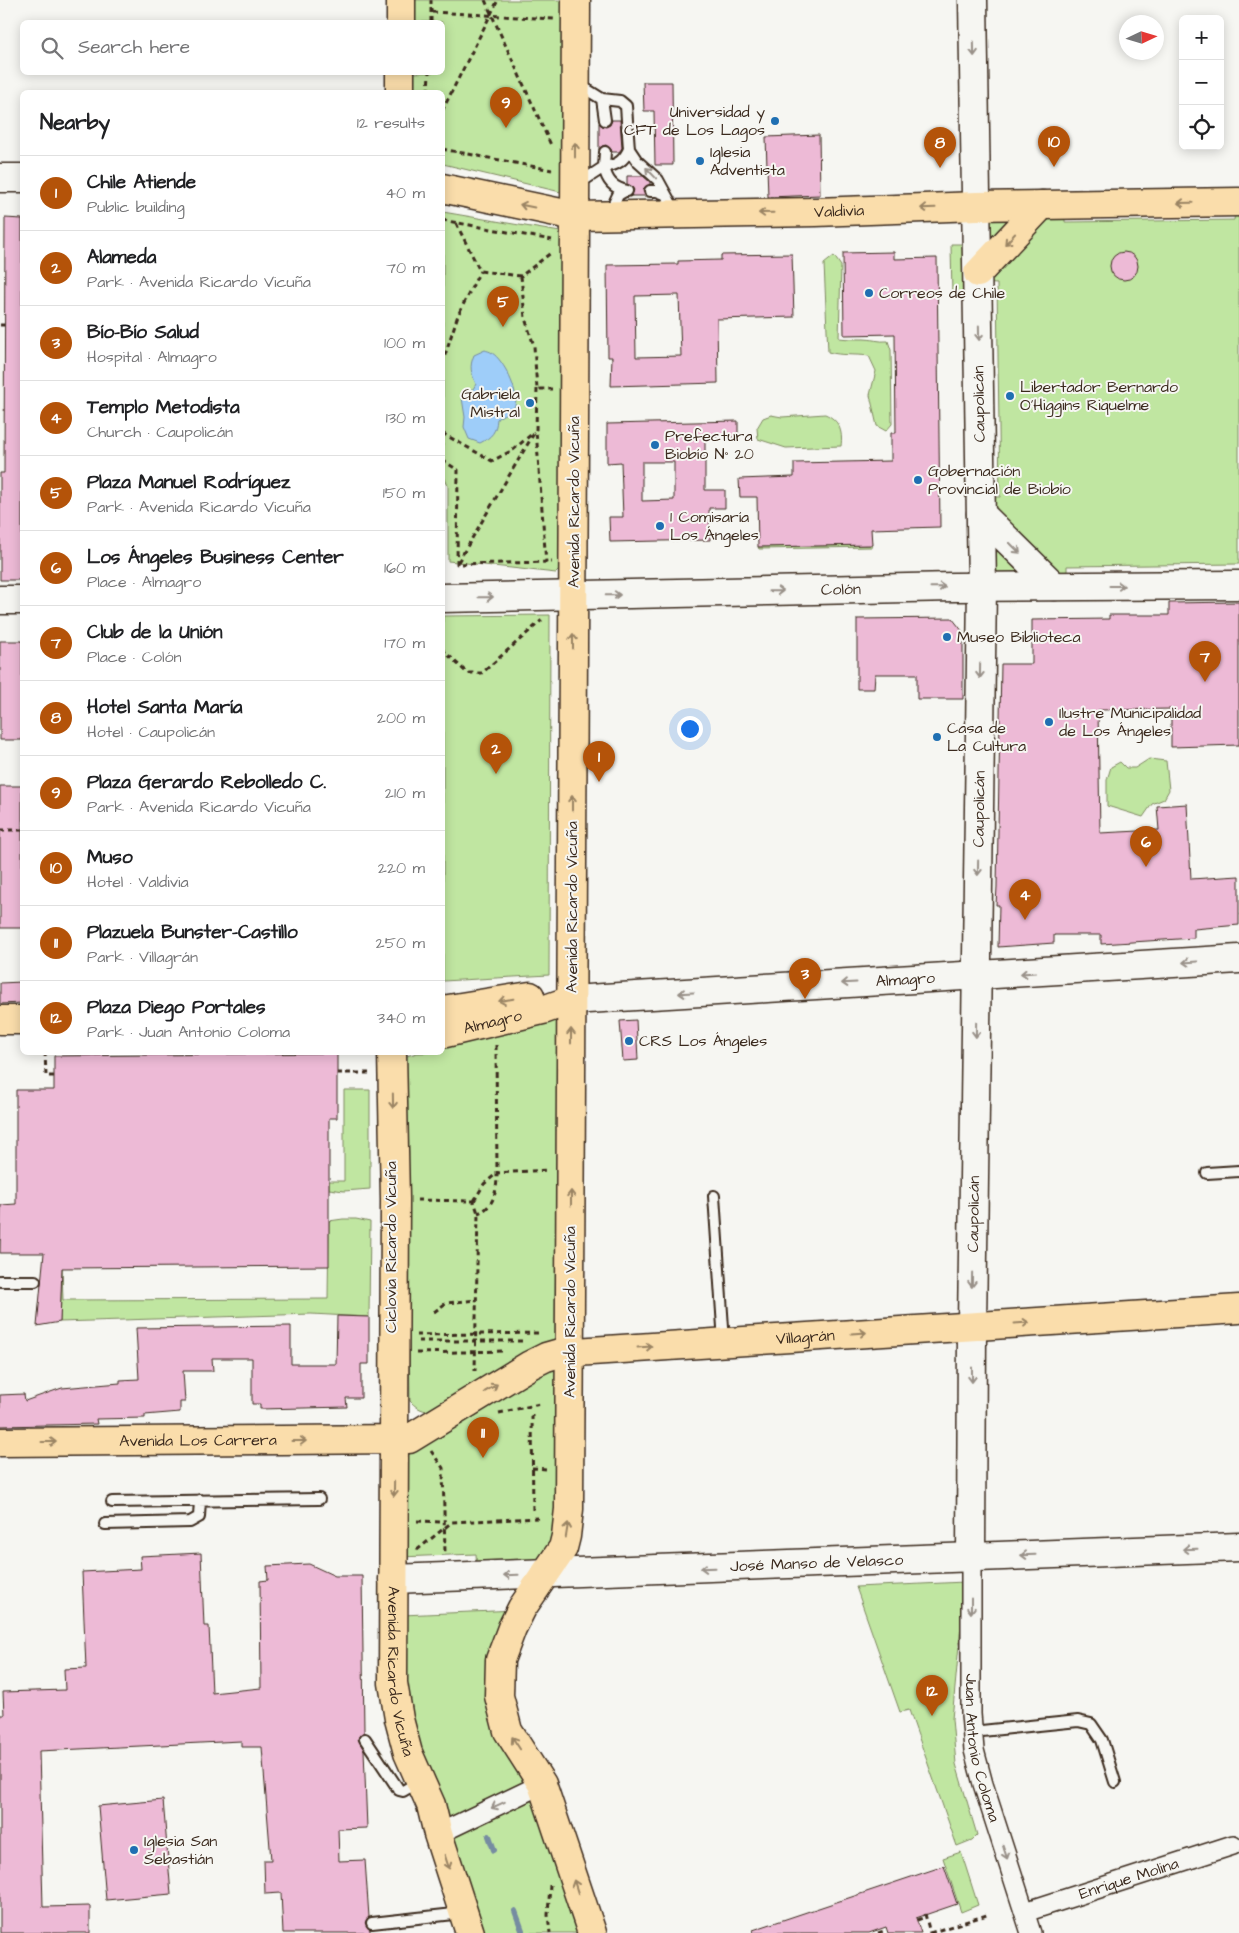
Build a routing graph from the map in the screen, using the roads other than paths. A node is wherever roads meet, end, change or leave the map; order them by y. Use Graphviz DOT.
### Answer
graph roads {
  1 [pos="401,0"];
  2 [pos="973,0"];
  3 [pos="568,10"];
  4 [pos="401,20"];
  5 [pos="400,75"];
  6 [pos="576,82"];
  7 [pos="400,90"];
  8 [pos="602,99"];
  9 [pos="605,120"];
  10 [pos="628,149"];
  11 [pos="605,152"];
  12 [pos="604,167"];
  13 [pos="0,178"];
  14 [pos="20,178"];
  15 [pos="575,186"];
  16 [pos="445,189"];
  17 [pos="650,191"];
  18 [pos="1239,202"];
  19 [pos="671,204"];
  20 [pos="1042,205"];
  21 [pos="977,206"];
  22 [pos="608,215"];
  23 [pos="575,216"];
  24 [pos="978,273"];
  25 [pos="981,514"];
  26 [pos="1239,585"];
  27 [pos="1054,586"];
  28 [pos="982,587"];
  29 [pos="573,595"];
  30 [pos="445,598"];
  31 [pos="0,600"];
  32 [pos="20,600"];
  33 [pos="1239,959"];
  34 [pos="976,976"];
  35 [pos="571,1000"];
  36 [pos="445,1010"];
  37 [pos="0,1020"];
  38 [pos="20,1020"];
  39 [pos="445,1033"];
  40 [pos="392,1055"];
  41 [pos="1239,1171"];
  42 [pos="1207,1173"];
  43 [pos="714,1196"];
  44 [pos="0,1281"];
  45 [pos="35,1281"];
  46 [pos="1239,1309"];
  47 [pos="972,1326"];
  48 [pos="724,1342"];
  49 [pos="405,1351"];
  50 [pos="570,1352"];
  51 [pos="450,1414"];
  52 [pos="394,1440"];
  53 [pos="0,1442"];
  54 [pos="319,1499"];
  55 [pos="200,1500"];
  56 [pos="112,1502"];
  57 [pos="104,1524"];
  58 [pos="1239,1547"];
  59 [pos="971,1558"];
  60 [pos="546,1574"];
  61 [pos="393,1580"];
  62 [pos="972,1732"];
  63 [pos="365,1739"];
  64 [pos="1115,1782"];
  65 [pos="542,1784"];
  66 [pos="431,1805"];
  67 [pos="438,1834"];
  68 [pos="1232,1845"];
  69 [pos="1024,1912"];
  70 [pos="467,1923"];
  71 [pos="379,1933"];
  72 [pos="592,1933"];
  73 [pos="1032,1933"];
  1 -- 4 [label="main road"];
  2 -- 21 [label="street, Caupolicán, one-way"];
  3 -- 6 [label="main road, Avenida Ricardo Vicuña"];
  5 -- 7 [label="main road"];
  6 -- 8 [label="lane"];
  15 -- 6 [label="main road, Avenida Ricardo Vicuña, one-way"];
  8 -- 9 [label="lane"];
  8 -- 10 [label="lane"];
  10 -- 12 [label="lane"];
  19 -- 10 [label="lane, one-way"];
  11 -- 12 [label="lane"];
  12 -- 15 [label="lane"];
  12 -- 22 [label="lane"];
  13 -- 14 [label="street"];
  15 -- 23 [label="main road, Avenida Ricardo Vicuña"];
  23 -- 16 [label="main road, Valdivia, one-way"];
  17 -- 19 [label="lane"];
  18 -- 20 [label="main road, Valdivia, one-way"];
  21 -- 19 [label="main road, Valdivia, one-way"];
  19 -- 22 [label="main road, Valdivia"];
  20 -- 21 [label="main road, Valdivia"];
  20 -- 24 [label="main road, one-way"];
  21 -- 24 [label="street, Caupolicán"];
  22 -- 23 [label="main road, Valdivia"];
  23 -- 29 [label="main road, Avenida Ricardo Vicuña"];
  24 -- 25 [label="street, Caupolicán, one-way"];
  25 -- 27 [label="street, one-way"];
  25 -- 28 [label="street, Caupolicán"];
  27 -- 26 [label="street, Colón, one-way"];
  27 -- 28 [label="street, Colón"];
  29 -- 28 [label="street, Colón, one-way"];
  28 -- 34 [label="street, Caupolicán, one-way"];
  30 -- 29 [label="street, Colón, one-way"];
  35 -- 29 [label="main road, Avenida Ricardo Vicuña, one-way"];
  31 -- 32 [label="street"];
  33 -- 34 [label="street, Almagro, one-way"];
  34 -- 35 [label="street, Almagro, one-way"];
  34 -- 47 [label="street, Caupolicán, one-way"];
  35 -- 36 [label="main road, Almagro, one-way"];
  35 -- 39 [label="main road, Almagro"];
  50 -- 35 [label="main road, Avenida Ricardo Vicuña, one-way"];
  37 -- 38 [label="main road"];
  40 -- 49 [label="main road, Avenida Ricardo Vicuña, one-way"];
  41 -- 42 [label="lane"];
  43 -- 48 [label="lane"];
  44 -- 45 [label="lane"];
  47 -- 46 [label="main road, Villagrán, one-way"];
  48 -- 47 [label="main road, Villagrán, one-way"];
  47 -- 59 [label="street, Caupolicán, one-way"];
  50 -- 48 [label="main road, Villagrán, one-way"];
  49 -- 51 [label="main road"];
  49 -- 52 [label="main road, Avenida Ricardo Vicuña"];
  51 -- 50 [label="main road, Villagrán, one-way"];
  60 -- 50 [label="main road, Avenida Ricardo Vicuña, one-way"];
  51 -- 52 [label="main road, Villagrán"];
  53 -- 52 [label="main road, Avenida Los Carrera, one-way"];
  52 -- 61 [label="main road, Avenida Ricardo Vicuña, one-way"];
  54 -- 55 [label="lane"];
  55 -- 56 [label="lane"];
  55 -- 57 [label="lane"];
  58 -- 59 [label="street, José Manso de Velasco, one-way"];
  59 -- 60 [label="street, José Manso de Velasco, one-way"];
  59 -- 62 [label="street, Juan Antonio Coloma, one-way"];
  60 -- 61 [label="street, José Manso de Velasco, one-way"];
  65 -- 60 [label="main road, Avenida Ricardo Vicuña, one-way"];
  61 -- 66 [label="main road, Avenida Ricardo Vicuña"];
  62 -- 64 [label="lane"];
  62 -- 69 [label="street, Juan Antonio Coloma, one-way"];
  63 -- 66 [label="lane"];
  65 -- 67 [label="street, one-way"];
  72 -- 65 [label="main road, Avenida Ricardo Vicuña, one-way"];
  66 -- 67 [label="main road, Avenida Ricardo Vicuña"];
  67 -- 70 [label="main road, Avenida Ricardo Vicuña, one-way"];
  68 -- 69 [label="street, Enrique Molina"];
  69 -- 73 [label="street, Juan Antonio Coloma"];
  70 -- 71 [label="lane"];
}
